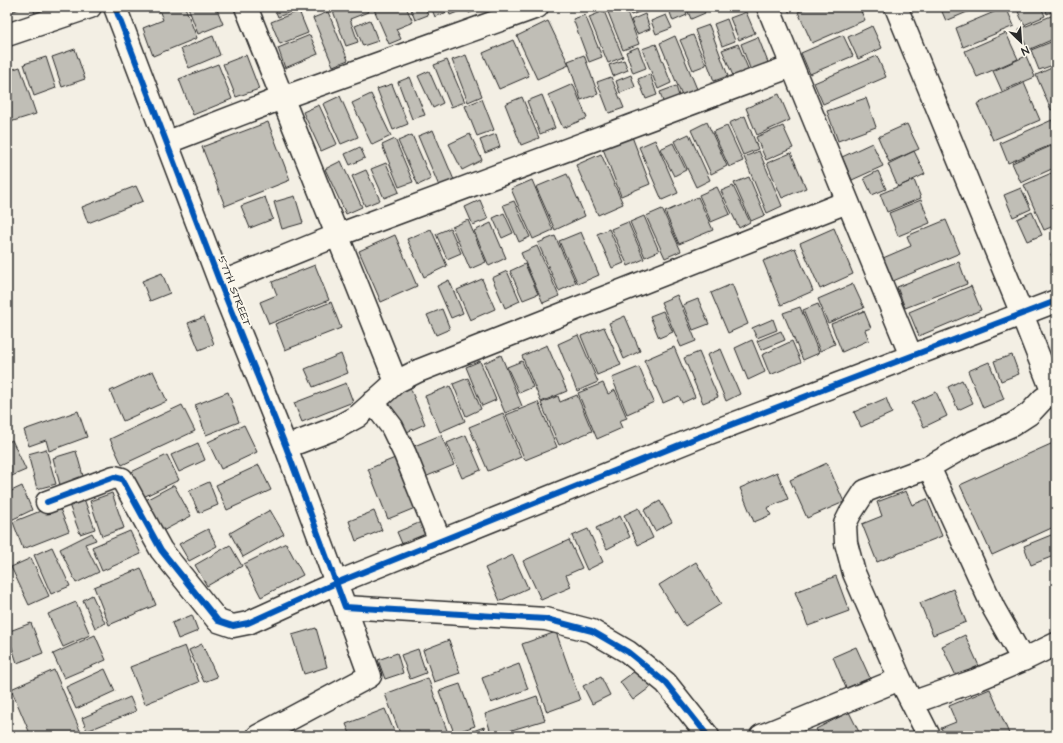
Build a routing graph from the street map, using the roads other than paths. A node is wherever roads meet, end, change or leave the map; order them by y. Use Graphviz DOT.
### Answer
graph roads {
  1 [pos="90,7"];
  2 [pos="115,7"];
  3 [pos="246,7"];
  4 [pos="537,7"];
  5 [pos="768,7"];
  6 [pos="896,7"];
  7 [pos="7,35"];
  8 [pos="792,66"];
  9 [pos="282,98"];
  10 [pos="168,142"];
  11 [pos="847,202"];
  12 [pos="338,235"];
  13 [pos="220,283"];
  14 [pos="1056,301"];
  15 [pos="1022,314"];
  16 [pos="911,356"];
  17 [pos="396,382"];
  18 [pos="1054,393"];
  19 [pos="373,402"];
  20 [pos="286,447"];
  21 [pos="929,466"];
  22 [pos="47,502"];
  23 [pos="440,540"];
  24 [pos="336,583"];
  25 [pos="345,607"];
  26 [pos="1056,644"];
  27 [pos="1023,660"];
  28 [pos="900,678"];
  29 [pos="914,702"];
  30 [pos="258,736"];
  31 [pos="708,736"];
  32 [pos="762,736"];
  33 [pos="929,736"];
  1 -- 7 [label="street"];
  2 -- 10 [label="street, 57TH STREET"];
  3 -- 9 [label="street"];
  4 -- 9 [label="street"];
  5 -- 8 [label="street"];
  6 -- 15 [label="street"];
  8 -- 11 [label="street"];
  8 -- 12 [label="street"];
  9 -- 10 [label="street"];
  9 -- 12 [label="street"];
  10 -- 13 [label="street, 57TH STREET"];
  11 -- 16 [label="street"];
  11 -- 17 [label="street"];
  12 -- 13 [label="street"];
  12 -- 17 [label="street"];
  13 -- 20 [label="street, 57TH STREET"];
  14 -- 15 [label="street"];
  15 -- 16 [label="street"];
  15 -- 18 [label="street"];
  16 -- 23 [label="street"];
  17 -- 19 [label="street"];
  18 -- 21 [label="street"];
  19 -- 20 [label="street"];
  19 -- 23 [label="street"];
  20 -- 24 [label="street, 57TH STREET"];
  21 -- 27 [label="street"];
  21 -- 28 [label="street"];
  22 -- 24 [label="street"];
  23 -- 24 [label="street"];
  24 -- 25 [label="street, 57TH STREET"];
  25 -- 30 [label="street, 57TH STREET"];
  25 -- 31 [label="street"];
  26 -- 27 [label="street"];
  27 -- 29 [label="street"];
  28 -- 29 [label="street"];
  28 -- 32 [label="street"];
  29 -- 33 [label="street"];
}
